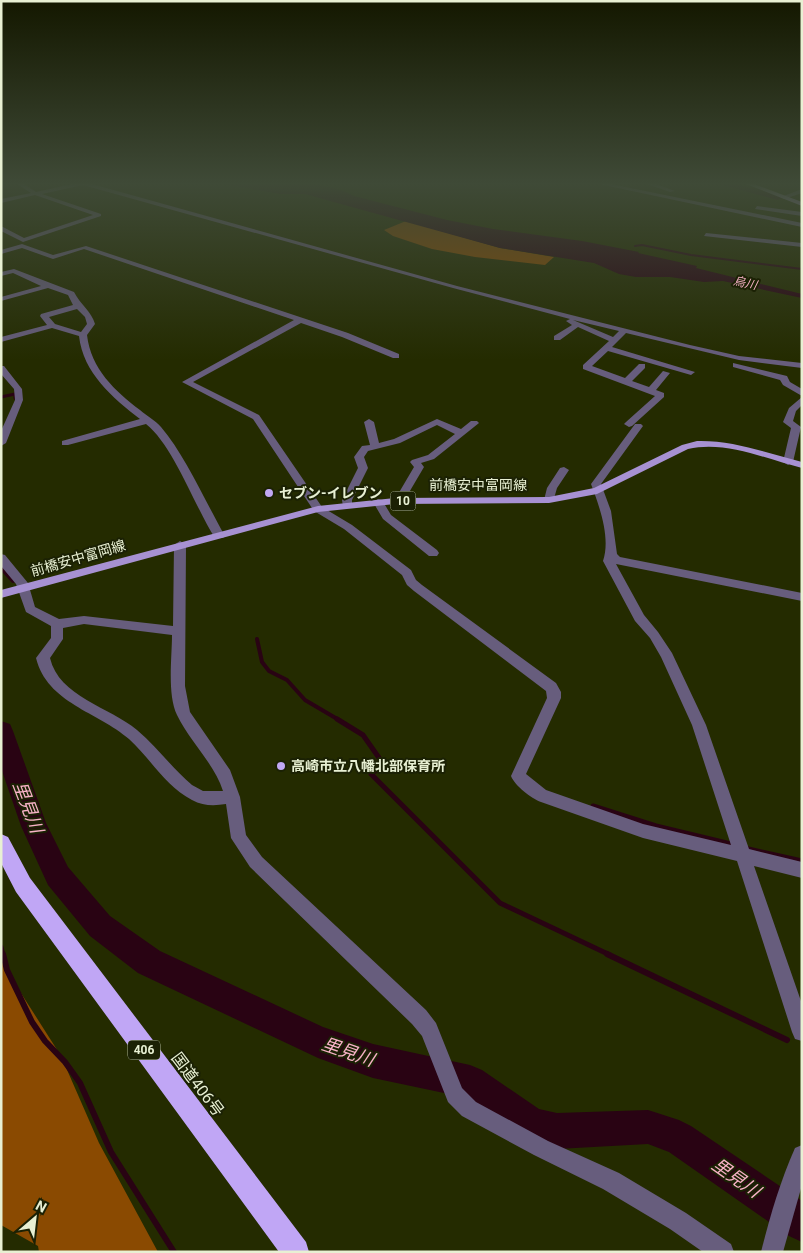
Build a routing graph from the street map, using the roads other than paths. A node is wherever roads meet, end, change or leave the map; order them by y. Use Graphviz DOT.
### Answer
graph roads {
  1 [pos="293,242"];
  2 [pos="778,242"];
  3 [pos="802,245"];
  4 [pos="1,252"];
  5 [pos="1,274"];
  6 [pos="48,286"];
  7 [pos="1,299"];
  8 [pos="78,306"];
  9 [pos="548,310"];
  10 [pos="301,320"];
  11 [pos="577,325"];
  12 [pos="52,326"];
  13 [pos="84,335"];
  14 [pos="620,335"];
  15 [pos="557,338"];
  16 [pos="1,340"];
  17 [pos="606,348"];
  18 [pos="396,356"];
  19 [pos="642,366"];
  20 [pos="802,366"];
  21 [pos="1,368"];
  22 [pos="691,372"];
  23 [pos="666,373"];
  24 [pos="626,382"];
  25 [pos="650,390"];
  26 [pos="802,393"];
  27 [pos="802,400"];
  28 [pos="148,420"];
  29 [pos="369,422"];
  30 [pos="474,423"];
  31 [pos="462,433"];
  32 [pos="1,442"];
  33 [pos="65,443"];
  34 [pos="375,447"];
  35 [pos="788,462"];
  36 [pos="802,465"];
  37 [pos="564,470"];
  38 [pos="597,491"];
  39 [pos="549,500"];
  40 [pos="399,501"];
  41 [pos="378,502"];
  42 [pos="346,505"];
  43 [pos="318,509"];
  44 [pos="219,536"];
  45 [pos="180,545"];
  46 [pos="433,553"];
  47 [pos="611,555"];
  48 [pos="1,558"];
  49 [pos="24,588"];
  50 [pos="1,594"];
  51 [pos="802,597"];
  52 [pos="57,624"];
  53 [pos="180,631"];
  54 [pos="232,797"];
  55 [pos="1,843"];
  56 [pos="744,856"];
  57 [pos="802,870"];
  58 [pos="802,1032"];
  59 [pos="802,1155"];
  60 [pos="296,1252"];
  61 [pos="724,1252"];
  62 [pos="772,1252"];
  1 -- 9 [label="street"];
  2 -- 3 [label="street"];
  4 -- 10 [label="street"];
  5 -- 6 [label="street"];
  6 -- 7 [label="street"];
  6 -- 8 [label="street"];
  8 -- 12 [label="street"];
  8 -- 13 [label="street"];
  9 -- 11 [label="street"];
  9 -- 14 [label="street"];
  10 -- 18 [label="street"];
  10 -- 43 [label="street"];
  11 -- 14 [label="street"];
  11 -- 15 [label="street"];
  12 -- 13 [label="street"];
  12 -- 16 [label="street"];
  13 -- 28 [label="street"];
  14 -- 17 [label="street"];
  14 -- 20 [label="street"];
  14 -- 26 [label="street"];
  17 -- 22 [label="street"];
  17 -- 24 [label="street"];
  19 -- 24 [label="street"];
  21 -- 32 [label="street"];
  23 -- 25 [label="street"];
  24 -- 25 [label="street"];
  25 -- 38 [label="street"];
  27 -- 35 [label="street"];
  28 -- 33 [label="street"];
  28 -- 44 [label="street"];
  29 -- 34 [label="street"];
  30 -- 31 [label="street"];
  31 -- 34 [label="street"];
  31 -- 40 [label="street"];
  34 -- 42 [label="street"];
  35 -- 36 [label="main road, 前橋安中富岡線 / 10"];
  35 -- 38 [label="main road, 前橋安中富岡線 / 10"];
  37 -- 39 [label="street"];
  38 -- 39 [label="main road, 前橋安中富岡線 / 10"];
  38 -- 47 [label="street"];
  39 -- 40 [label="main road, 前橋安中富岡線 / 10"];
  40 -- 41 [label="main road, 前橋安中富岡線 / 10"];
  41 -- 42 [label="main road, 前橋安中富岡線 / 10"];
  41 -- 46 [label="street"];
  42 -- 43 [label="main road, 前橋安中富岡線 / 10"];
  43 -- 44 [label="main road, 前橋安中富岡線 / 10"];
  43 -- 56 [label="street"];
  44 -- 45 [label="main road, 前橋安中富岡線 / 10"];
  45 -- 49 [label="main road, 前橋安中富岡線 / 10"];
  45 -- 53 [label="street"];
  47 -- 51 [label="street"];
  47 -- 56 [label="street"];
  48 -- 49 [label="street"];
  49 -- 50 [label="main road, 前橋安中富岡線 / 10"];
  49 -- 52 [label="street"];
  52 -- 53 [label="street"];
  52 -- 54 [label="street"];
  53 -- 54 [label="street"];
  54 -- 61 [label="street"];
  55 -- 60 [label="highway, 国道406号 / 406"];
  56 -- 57 [label="street"];
  56 -- 58 [label="street"];
  59 -- 62 [label="street"];
}
